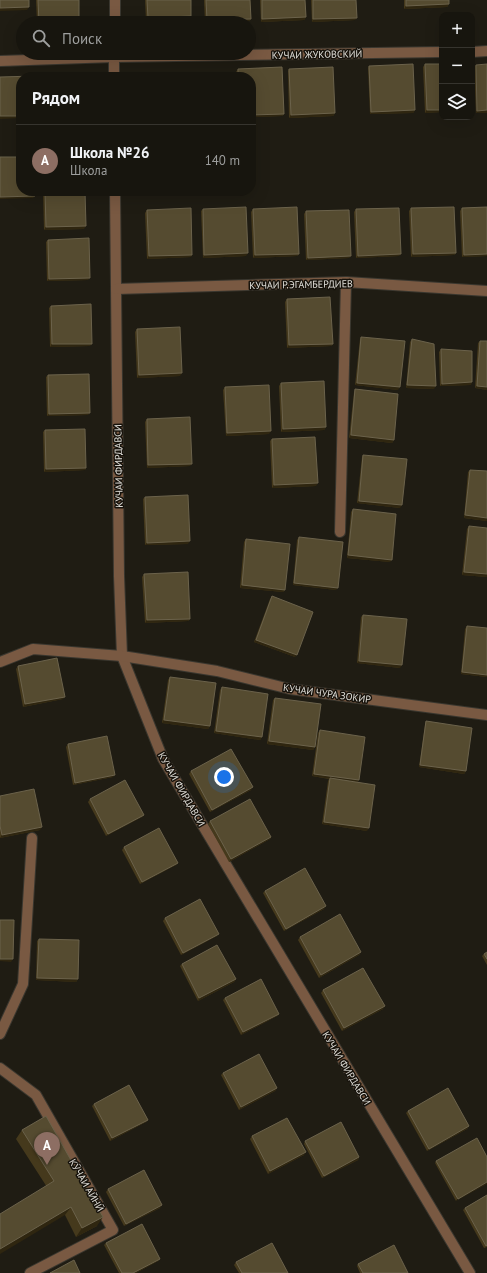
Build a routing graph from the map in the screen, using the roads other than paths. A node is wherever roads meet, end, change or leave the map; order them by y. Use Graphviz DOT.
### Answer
graph roads {
  1 [pos="115,0"];
  2 [pos="115,16"];
  3 [pos="439,52"];
  4 [pos="475,52"];
  5 [pos="487,52"];
  6 [pos="256,54"];
  7 [pos="19,60"];
  8 [pos="114,60"];
  9 [pos="0,61"];
  10 [pos="114,72"];
  11 [pos="115,196"];
  12 [pos="346,282"];
  13 [pos="116,289"];
  14 [pos="487,291"];
  15 [pos="340,532"];
  16 [pos="122,656"];
  17 [pos="0,662"];
  18 [pos="487,715"];
  19 [pos="32,838"];
  20 [pos="0,1034"];
  21 [pos="0,1068"];
  22 [pos="467,1272"];
  23 [pos="30,1273"];
  1 -- 2 [label="street"];
  3 -- 6 [label="street, КУЧАИ ЖУКОВСКИЙ"];
  4 -- 5 [label="street"];
  7 -- 9 [label="street, КУЧАИ ЖУКОВСКИЙ"];
  8 -- 10 [label="street"];
  11 -- 13 [label="street, КУЧАИ ФИРДАВСИ"];
  12 -- 13 [label="street, КУЧАИ Р.ЭГАМБЕРДИЕВ"];
  12 -- 14 [label="street, КУЧАИ Р.ЭГАМБЕРДИЕВ"];
  12 -- 15 [label="street"];
  13 -- 16 [label="street, КУЧАИ ФИРДАВСИ"];
  16 -- 17 [label="street, КУЧАИ ЧУРА ЗОКИР"];
  16 -- 18 [label="street, КУЧАИ ЧУРА ЗОКИР"];
  16 -- 22 [label="street, КУЧАИ ФИРДАВСИ"];
  19 -- 20 [label="street"];
  21 -- 23 [label="street, КӮЧАИ АЙНӢ"];
}
